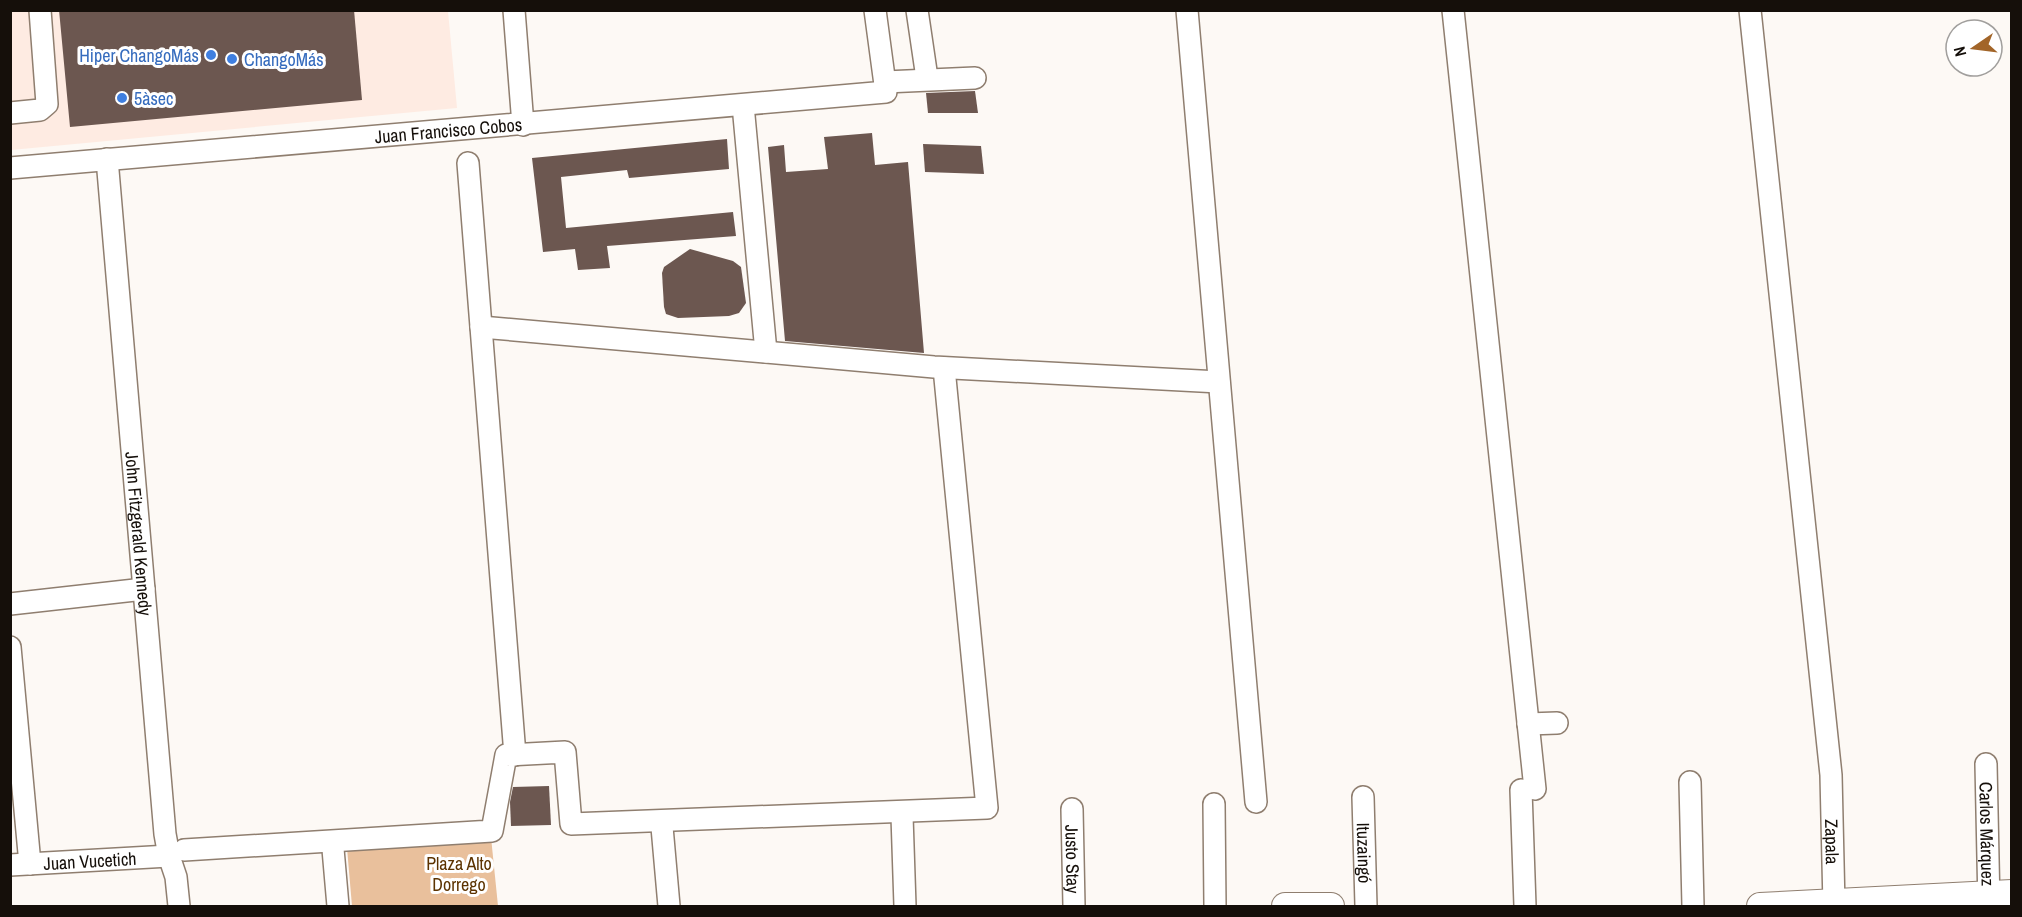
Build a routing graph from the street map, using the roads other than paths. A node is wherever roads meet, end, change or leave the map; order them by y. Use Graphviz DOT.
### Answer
graph roads {
  1 [pos="40,10"];
  2 [pos="514,10"];
  3 [pos="875,10"];
  4 [pos="917,10"];
  5 [pos="1187,10"];
  6 [pos="1453,10"];
  7 [pos="1750,10"];
  8 [pos="927,78"];
  9 [pos="975,78"];
  10 [pos="885,87"];
  11 [pos="743,105"];
  12 [pos="10,113"];
  13 [pos="523,125"];
  14 [pos="107,159"];
  15 [pos="468,163"];
  16 [pos="10,168"];
  17 [pos="481,327"];
  18 [pos="766,352"];
  19 [pos="944,368"];
  20 [pos="1219,382"];
  21 [pos="144,589"];
  22 [pos="10,604"];
  23 [pos="10,647"];
  24 [pos="1557,723"];
  25 [pos="1528,724"];
  26 [pos="515,754"];
  27 [pos="1986,764"];
  28 [pos="1690,782"];
  29 [pos="1363,797"];
  30 [pos="1256,802"];
  31 [pos="1215,804"];
  32 [pos="1072,809"];
  33 [pos="902,816"];
  34 [pos="662,826"];
  35 [pos="333,849"];
  36 [pos="177,853"];
  37 [pos="20,865"];
  38 [pos="1996,898"];
  39 [pos="1834,904"];
  40 [pos="179,906"];
  41 [pos="338,906"];
  42 [pos="669,906"];
  43 [pos="905,906"];
  44 [pos="1074,906"];
  45 [pos="1215,906"];
  46 [pos="1285,906"];
  47 [pos="1331,906"];
  48 [pos="1366,906"];
  49 [pos="1525,906"];
  50 [pos="1694,906"];
  51 [pos="1760,906"];
  1 -- 12 [label="street"];
  2 -- 13 [label="street"];
  3 -- 10 [label="street"];
  4 -- 8 [label="street"];
  5 -- 20 [label="street"];
  6 -- 25 [label="street"];
  7 -- 39 [label="street, Zapala"];
  8 -- 9 [label="street, Juan Francisco Cobos"];
  8 -- 10 [label="street, Juan Francisco Cobos"];
  10 -- 11 [label="street, Juan Francisco Cobos"];
  11 -- 13 [label="street, Juan Francisco Cobos"];
  11 -- 18 [label="street"];
  13 -- 14 [label="street, Juan Francisco Cobos"];
  14 -- 16 [label="street, Juan Francisco Cobos"];
  14 -- 21 [label="street, John Fitzgerald Kennedy"];
  15 -- 17 [label="street"];
  17 -- 18 [label="street"];
  17 -- 26 [label="street"];
  18 -- 19 [label="street"];
  19 -- 20 [label="street"];
  19 -- 26 [label="street"];
  20 -- 30 [label="street"];
  21 -- 22 [label="street"];
  21 -- 36 [label="street, John Fitzgerald Kennedy"];
  23 -- 37 [label="street"];
  24 -- 25 [label="street"];
  25 -- 49 [label="street"];
  26 -- 36 [label="street, Juan Vucetich"];
  27 -- 38 [label="street, Carlos Márquez"];
  28 -- 50 [label="street"];
  29 -- 48 [label="street, Ituzaingó"];
  31 -- 45 [label="street"];
  32 -- 44 [label="street, Justo Stay"];
  33 -- 43 [label="street"];
  34 -- 42 [label="street"];
  35 -- 41 [label="street"];
  36 -- 37 [label="street, Juan Vucetich"];
  36 -- 40 [label="street, John Fitzgerald Kennedy"];
  38 -- 39 [label="main road"];
  39 -- 51 [label="main road"];
  46 -- 47 [label="main road"];
}
